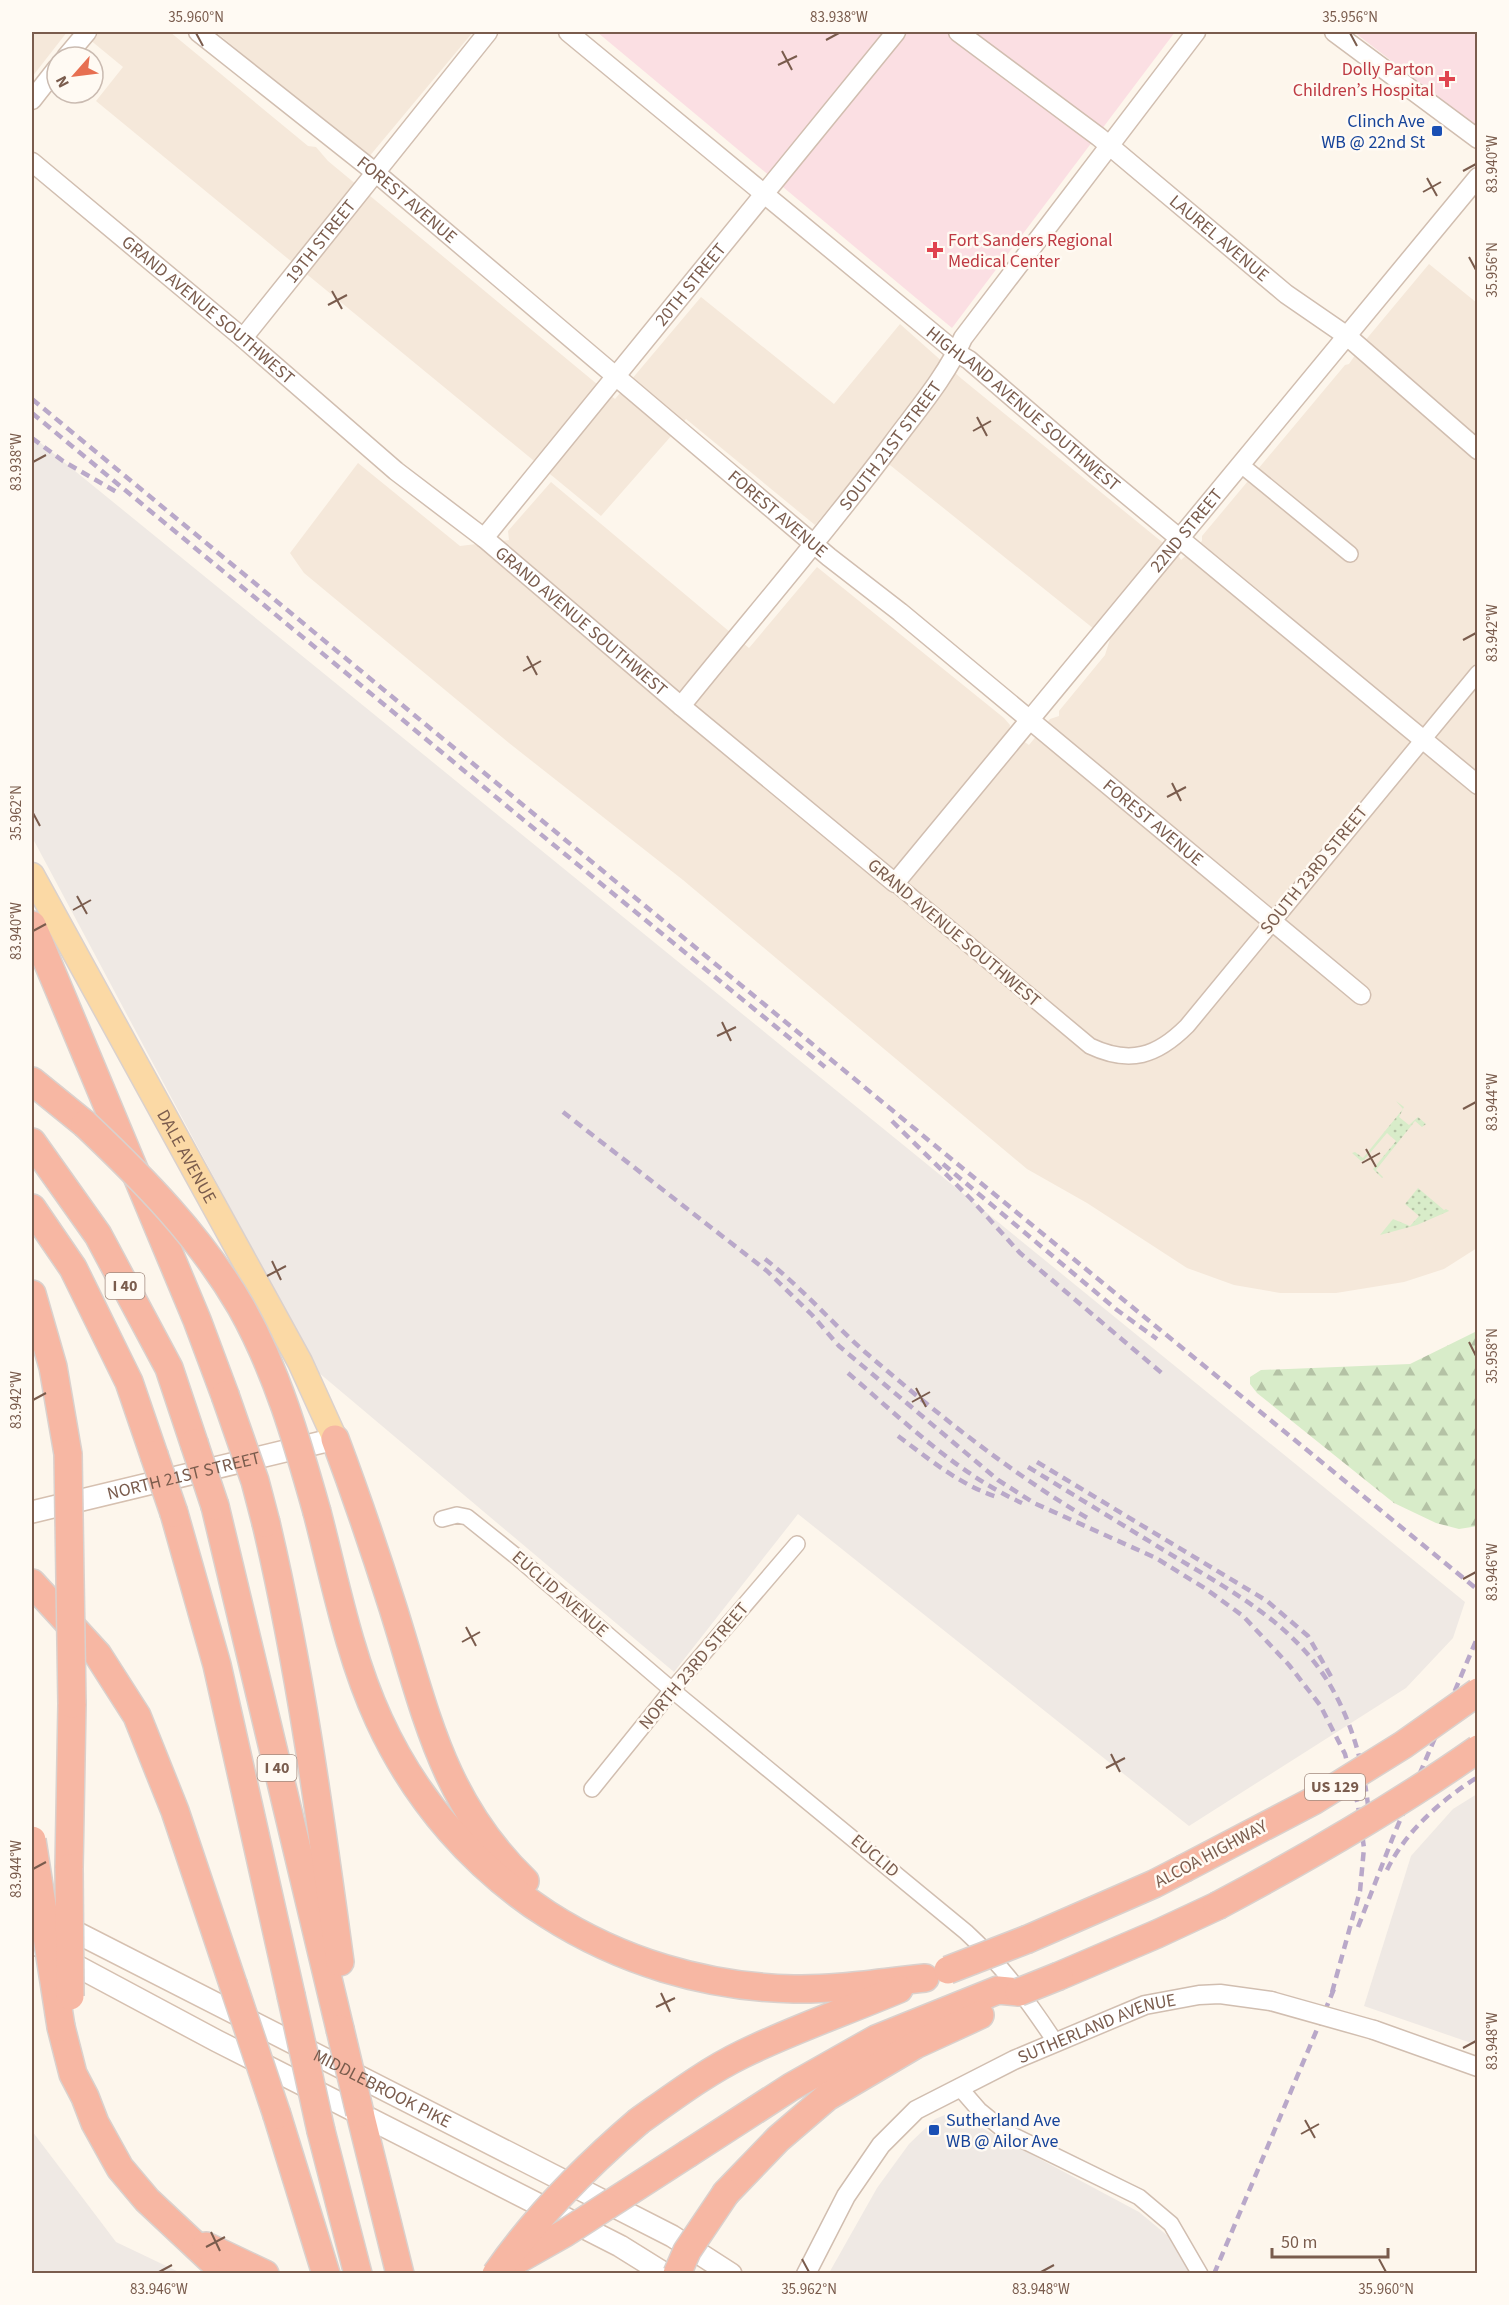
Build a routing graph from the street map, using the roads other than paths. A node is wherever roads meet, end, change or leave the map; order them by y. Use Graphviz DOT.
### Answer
graph roads {
  1 [pos="87,32"];
  2 [pos="198,32"];
  3 [pos="488,32"];
  4 [pos="568,32"];
  5 [pos="896,32"];
  6 [pos="958,32"];
  7 [pos="1196,32"];
  8 [pos="1334,32"];
  9 [pos="76,45"];
  10 [pos="45,83"];
  11 [pos="32,100"];
  12 [pos="1478,139"];
  13 [pos="1110,147"];
  14 [pos="32,162"];
  15 [pos="376,173"];
  16 [pos="1478,177"];
  17 [pos="765,194"];
  18 [pos="1347,336"];
  19 [pos="243,338"];
  20 [pos="957,353"];
  21 [pos="615,376"];
  22 [pos="1478,450"];
  23 [pos="1240,464"];
  24 [pos="484,538"];
  25 [pos="1181,538"];
  26 [pos="814,544"];
  27 [pos="1350,554"];
  28 [pos="1478,673"];
  29 [pos="681,706"];
  30 [pos="1030,720"];
  31 [pos="1421,739"];
  32 [pos="1478,785"];
  33 [pos="32,875"];
  34 [pos="895,883"];
  35 [pos="1272,921"];
  36 [pos="32,925"];
  37 [pos="1361,995"];
  38 [pos="1141,1055"];
  39 [pos="32,1081"];
  40 [pos="32,1142"];
  41 [pos="32,1208"];
  42 [pos="32,1294"];
  43 [pos="335,1439"];
  44 [pos="32,1512"];
  45 [pos="442,1519"];
  46 [pos="797,1544"];
  47 [pos="32,1583"];
  48 [pos="672,1690"];
  49 [pos="1478,1692"];
  50 [pos="1478,1749"];
  51 [pos="592,1789"];
  52 [pos="32,1840"];
  53 [pos="32,1910"];
  54 [pos="588,1937"];
  55 [pos="32,1942"];
  56 [pos="937,1974"];
  57 [pos="976,2007"];
  58 [pos="67,2030"];
  59 [pos="344,2030"];
  60 [pos="1056,2043"];
  61 [pos="1478,2067"];
  62 [pos="959,2087"];
  63 [pos="183,2236"];
  64 [pos="322,2261"];
  65 [pos="397,2263"];
  66 [pos="356,2266"];
  67 [pos="226,2274"];
  68 [pos="265,2274"];
  69 [pos="484,2274"];
  70 [pos="496,2274"];
  71 [pos="665,2274"];
  72 [pos="677,2274"];
  73 [pos="731,2274"];
  74 [pos="807,2274"];
  75 [pos="1200,2274"];
  1 -- 9 [label="street"];
  2 -- 15 [label="street, FOREST AVENUE"];
  3 -- 15 [label="street, 19TH STREET"];
  4 -- 17 [label="street, HIGHLAND AVENUE SOUTHWEST"];
  5 -- 17 [label="street, 20TH STREET"];
  6 -- 13 [label="street, LAUREL AVENUE"];
  7 -- 13 [label="street, SOUTH 21ST STREET"];
  8 -- 12 [label="street"];
  10 -- 11 [label="street"];
  13 -- 18 [label="street, LAUREL AVENUE"];
  13 -- 20 [label="street, SOUTH 21ST STREET"];
  14 -- 19 [label="street, GRAND AVENUE SOUTHWEST"];
  15 -- 19 [label="street, 19TH STREET"];
  15 -- 21 [label="street, FOREST AVENUE"];
  16 -- 18 [label="street, 22ND STREET"];
  17 -- 20 [label="street, HIGHLAND AVENUE SOUTHWEST"];
  17 -- 21 [label="street, 20TH STREET"];
  18 -- 22 [label="street, LAUREL AVENUE"];
  18 -- 23 [label="street, 22ND STREET"];
  19 -- 24 [label="street, GRAND AVENUE SOUTHWEST"];
  20 -- 25 [label="street, HIGHLAND AVENUE SOUTHWEST"];
  20 -- 26 [label="street, SOUTH 21ST STREET"];
  21 -- 24 [label="street, 20TH STREET"];
  21 -- 26 [label="street, FOREST AVENUE"];
  23 -- 25 [label="street, 22ND STREET"];
  23 -- 27 [label="street"];
  24 -- 29 [label="street, GRAND AVENUE SOUTHWEST"];
  25 -- 30 [label="street, 22ND STREET"];
  25 -- 31 [label="street, HIGHLAND AVENUE SOUTHWEST"];
  26 -- 29 [label="street, SOUTH 21ST STREET"];
  26 -- 30 [label="street, FOREST AVENUE"];
  28 -- 31 [label="street, SOUTH 23RD STREET"];
  29 -- 34 [label="street, GRAND AVENUE SOUTHWEST"];
  30 -- 34 [label="street, 22ND STREET"];
  30 -- 35 [label="street, FOREST AVENUE"];
  31 -- 32 [label="street, HIGHLAND AVENUE SOUTHWEST"];
  31 -- 35 [label="street, SOUTH 23RD STREET"];
  33 -- 43 [label="main road, DALE AVENUE"];
  34 -- 38 [label="street, GRAND AVENUE SOUTHWEST"];
  35 -- 37 [label="street, FOREST AVENUE"];
  35 -- 38 [label="street, SOUTH 23RD STREET"];
  36 -- 59 [label="highway, bridge"];
  39 -- 54 [label="highway, bridge"];
  40 -- 59 [label="highway, I 40, bridge"];
  41 -- 66 [label="highway, I 40, bridge"];
  42 -- 58 [label="highway, bridge"];
  43 -- 44 [label="main road, NORTH 21ST STREET"];
  43 -- 54 [label="highway"];
  45 -- 48 [label="street, EUCLID AVENUE"];
  46 -- 48 [label="street, NORTH 23RD STREET"];
  47 -- 64 [label="highway, bridge"];
  48 -- 51 [label="street, NORTH 23RD STREET"];
  48 -- 60 [label="street, EUCLID"];
  49 -- 56 [label="highway, ALCOA HIGHWAY / US 129, bridge"];
  50 -- 57 [label="highway, US 129, bridge"];
  52 -- 58 [label="highway, bridge"];
  53 -- 73 [label="main road, MIDDLEBROOK PIKE"];
  54 -- 56 [label="highway"];
  55 -- 71 [label="main road, MIDDLEBROOK PIKE"];
  56 -- 70 [label="highway, bridge"];
  57 -- 69 [label="highway, bridge"];
  57 -- 72 [label="highway, bridge"];
  58 -- 63 [label="highway"];
  59 -- 65 [label="highway, bridge"];
  60 -- 61 [label="street, SUTHERLAND AVENUE, bridge"];
  60 -- 62 [label="street, SUTHERLAND AVENUE"];
  62 -- 74 [label="street, SUTHERLAND AVENUE"];
  62 -- 75 [label="street"];
  63 -- 67 [label="highway"];
  63 -- 68 [label="highway"];
}
